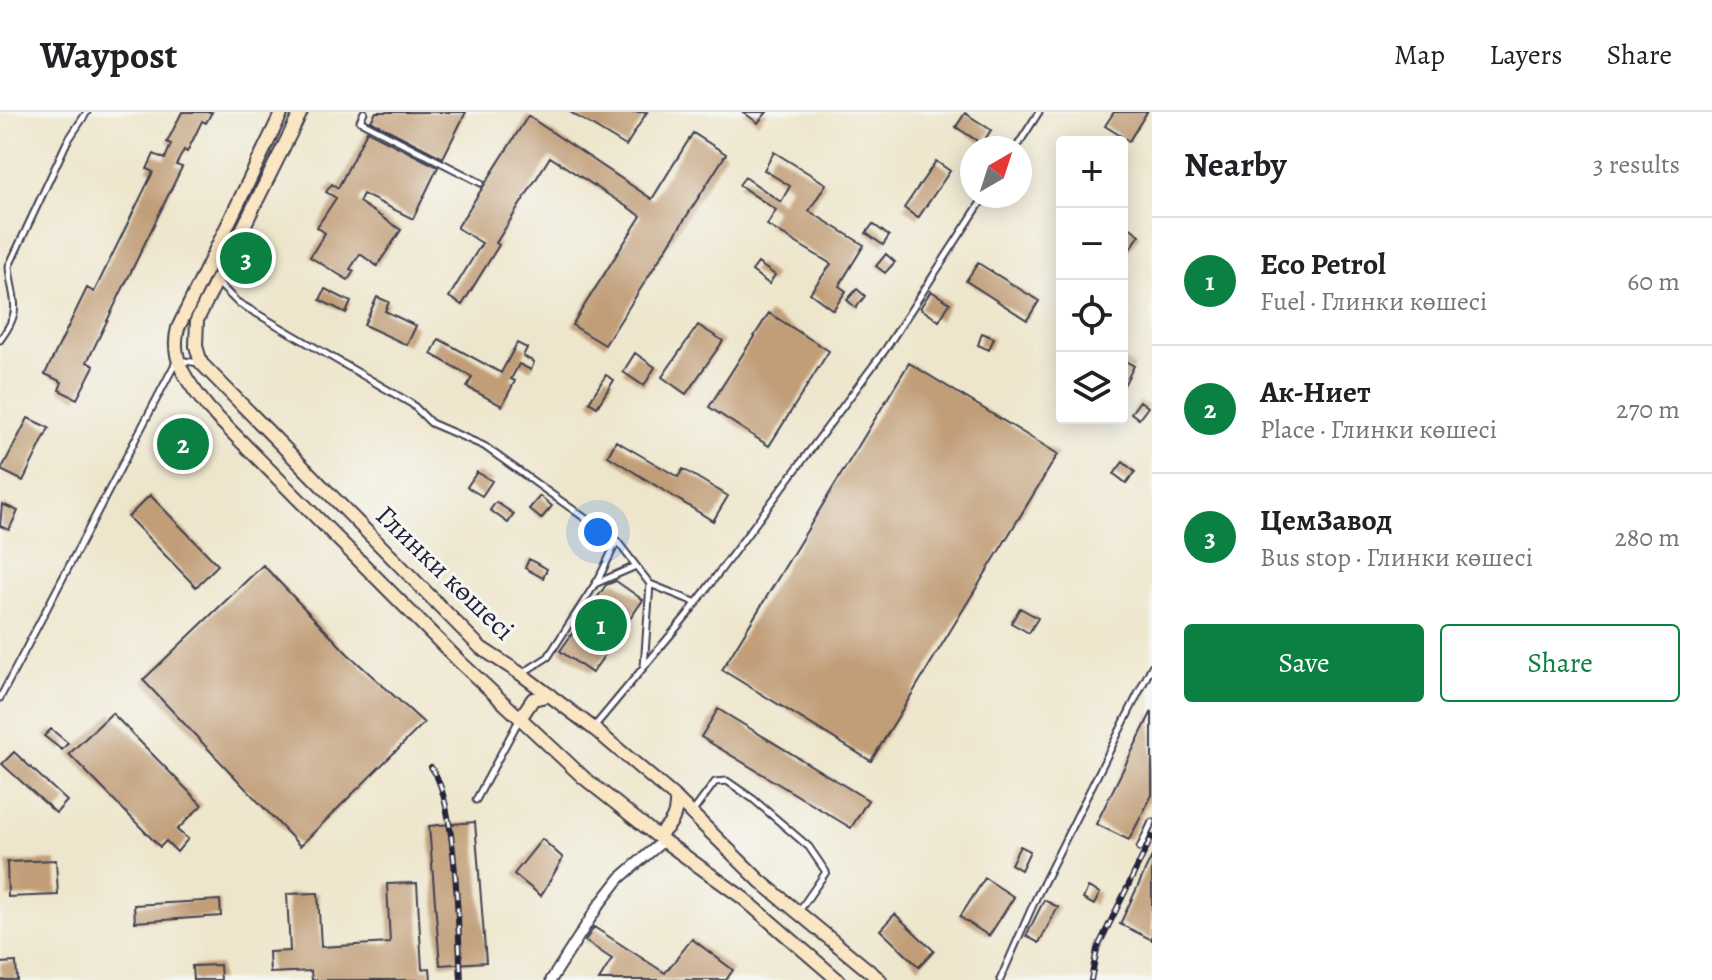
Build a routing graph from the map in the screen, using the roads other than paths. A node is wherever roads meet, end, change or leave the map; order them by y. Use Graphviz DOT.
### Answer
graph roads {
  1 [pos="87,112"];
  2 [pos="282,112"];
  3 [pos="301,112"];
  4 [pos="364,112"];
  5 [pos="1039,112"];
  6 [pos="1024,136"];
  7 [pos="481,183"];
  8 [pos="977,208"];
  9 [pos="217,281"];
  10 [pos="0,340"];
  11 [pos="177,360"];
  12 [pos="201,363"];
  13 [pos="617,541"];
  14 [pos="636,566"];
  15 [pos="596,583"];
  16 [pos="650,584"];
  17 [pos="697,603"];
  18 [pos="1152,666"];
  19 [pos="644,667"];
  20 [pos="521,674"];
  21 [pos="550,695"];
  22 [pos="0,698"];
  23 [pos="521,717"];
  24 [pos="593,728"];
  25 [pos="676,798"];
  26 [pos="476,800"];
  27 [pos="691,813"];
  28 [pos="1152,822"];
  29 [pos="660,839"];
  30 [pos="1140,848"];
  31 [pos="798,912"];
  32 [pos="551,980"];
  33 [pos="838,980"];
  34 [pos="880,980"];
  35 [pos="1000,980"];
  1 -- 10 [label="lane"];
  2 -- 11 [label="main road"];
  3 -- 9 [label="main road"];
  4 -- 7 [label="lane"];
  5 -- 6 [label="lane"];
  8 -- 17 [label="lane"];
  9 -- 12 [label="main road"];
  9 -- 13 [label="lane"];
  11 -- 12 [label="lane"];
  11 -- 22 [label="lane"];
  11 -- 23 [label="main road, Глинки көшесі"];
  12 -- 20 [label="main road, Глинки көшесі"];
  13 -- 14 [label="lane"];
  13 -- 15 [label="lane"];
  14 -- 15 [label="lane"];
  14 -- 16 [label="lane"];
  15 -- 20 [label="lane"];
  16 -- 17 [label="lane"];
  16 -- 19 [label="lane"];
  17 -- 19 [label="lane"];
  18 -- 35 [label="lane"];
  19 -- 24 [label="lane"];
  20 -- 21 [label="main road, Глинки көшесі"];
  21 -- 23 [label="main road"];
  21 -- 24 [label="main road, Глинки көшесі"];
  23 -- 26 [label="lane"];
  23 -- 29 [label="main road, Глинки көшесі"];
  24 -- 25 [label="main road, Глинки көшесі"];
  25 -- 27 [label="main road, Глинки көшесі"];
  25 -- 29 [label="main road"];
  27 -- 31 [label="main road, Глинки көшесі"];
  27 -- 31 [label="lane"];
  28 -- 30 [label="lane"];
  29 -- 32 [label="street"];
  29 -- 33 [label="main road, Глинки көшесі"];
  31 -- 34 [label="main road, Глинки көшесі"];
}
